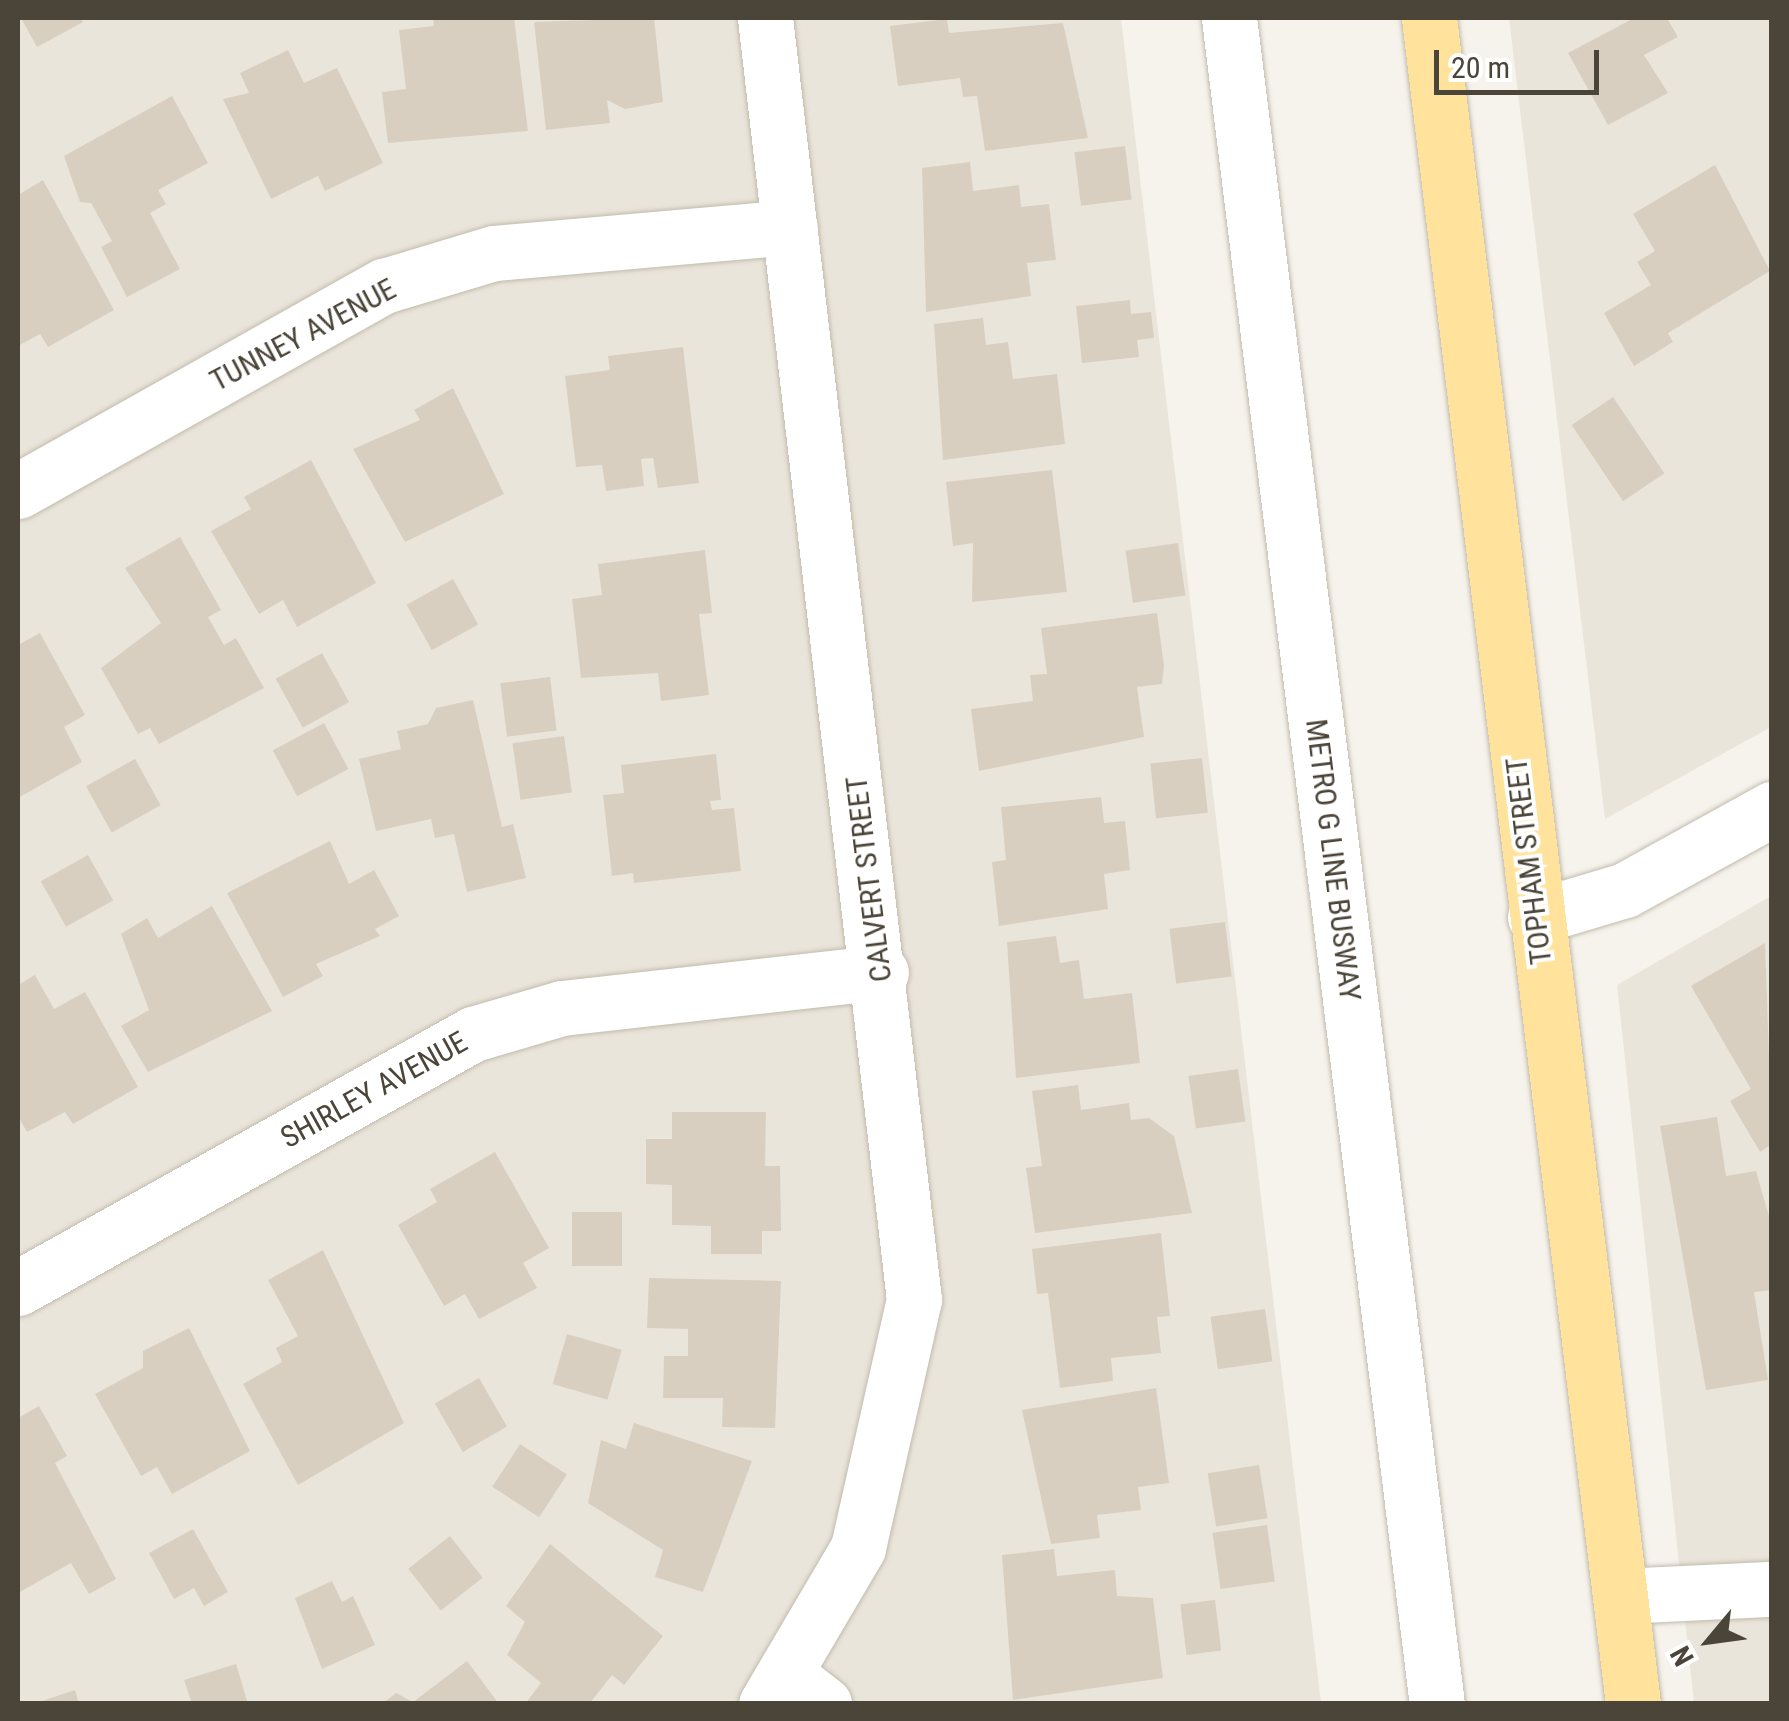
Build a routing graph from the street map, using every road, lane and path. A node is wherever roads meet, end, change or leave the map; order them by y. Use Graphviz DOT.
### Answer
graph roads {
  1 [pos="765,18"];
  2 [pos="1229,18"];
  3 [pos="1429,18"];
  4 [pos="790,228"];
  5 [pos="18,491"];
  6 [pos="1772,809"];
  7 [pos="1535,916"];
  8 [pos="881,972"];
  9 [pos="18,1288"];
  10 [pos="1772,1588"];
  11 [pos="1621,1596"];
  12 [pos="793,1694"];
  13 [pos="1438,1704"];
  14 [pos="1634,1704"];
  1 -- 4 [label="street, CALVERT STREET"];
  2 -- 13 [label="street, METRO G LINE BUSWAY"];
  3 -- 7 [label="main road, TOPHAM STREET"];
  4 -- 5 [label="street, TUNNEY AVENUE"];
  4 -- 8 [label="street, CALVERT STREET"];
  6 -- 7 [label="street"];
  7 -- 11 [label="main road, TOPHAM STREET"];
  8 -- 9 [label="street, SHIRLEY AVENUE"];
  8 -- 12 [label="street, CALVERT STREET"];
  10 -- 11 [label="street"];
  11 -- 14 [label="main road, TOPHAM STREET"];
}
